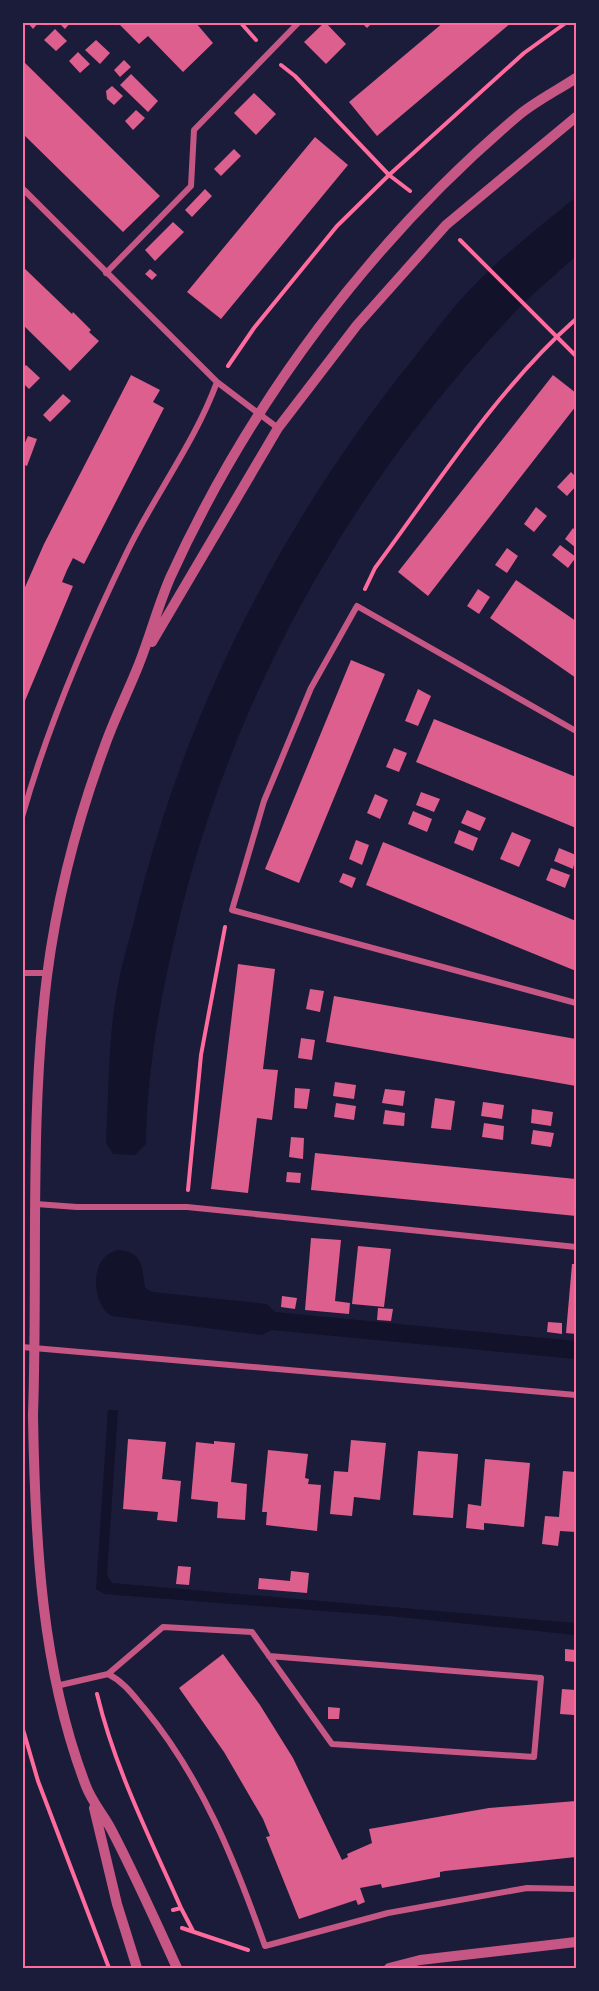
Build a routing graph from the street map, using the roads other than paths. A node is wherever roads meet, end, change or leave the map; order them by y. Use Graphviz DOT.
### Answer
graph roads {
  1 [pos="299,22"];
  2 [pos="576,78"];
  3 [pos="576,117"];
  4 [pos="22,188"];
  5 [pos="106,273"];
  6 [pos="217,382"];
  7 [pos="260,414"];
  8 [pos="278,428"];
  9 [pos="140,663"];
  10 [pos="576,731"];
  11 [pos="22,817"];
  12 [pos="22,973"];
  13 [pos="47,973"];
  14 [pos="576,1003"];
  15 [pos="36,1204"];
  16 [pos="576,1246"];
  17 [pos="22,1347"];
  18 [pos="35,1348"];
  19 [pos="576,1395"];
  20 [pos="269,1656"];
  21 [pos="108,1674"];
  22 [pos="55,1686"];
  23 [pos="93,1802"];
  24 [pos="576,1888"];
  25 [pos="576,1942"];
  26 [pos="137,1968"];
  27 [pos="177,1968"];
  28 [pos="389,1968"];
  1 -- 5 [label="street"];
  2 -- 7 [label="street"];
  3 -- 8 [label="street"];
  4 -- 5 [label="street"];
  5 -- 6 [label="street"];
  6 -- 7 [label="street"];
  6 -- 11 [label="street"];
  7 -- 8 [label="street"];
  7 -- 9 [label="street"];
  8 -- 9 [label="street"];
  9 -- 13 [label="street"];
  10 -- 14 [label="street"];
  12 -- 13 [label="street"];
  13 -- 15 [label="street"];
  15 -- 16 [label="street"];
  15 -- 18 [label="street"];
  17 -- 18 [label="street"];
  18 -- 19 [label="street"];
  18 -- 22 [label="street"];
  20 -- 20 [label="street"];
  20 -- 21 [label="street"];
  21 -- 22 [label="street"];
  21 -- 24 [label="street"];
  22 -- 23 [label="street"];
  23 -- 26 [label="street"];
  23 -- 27 [label="street"];
  25 -- 28 [label="street"];
}
